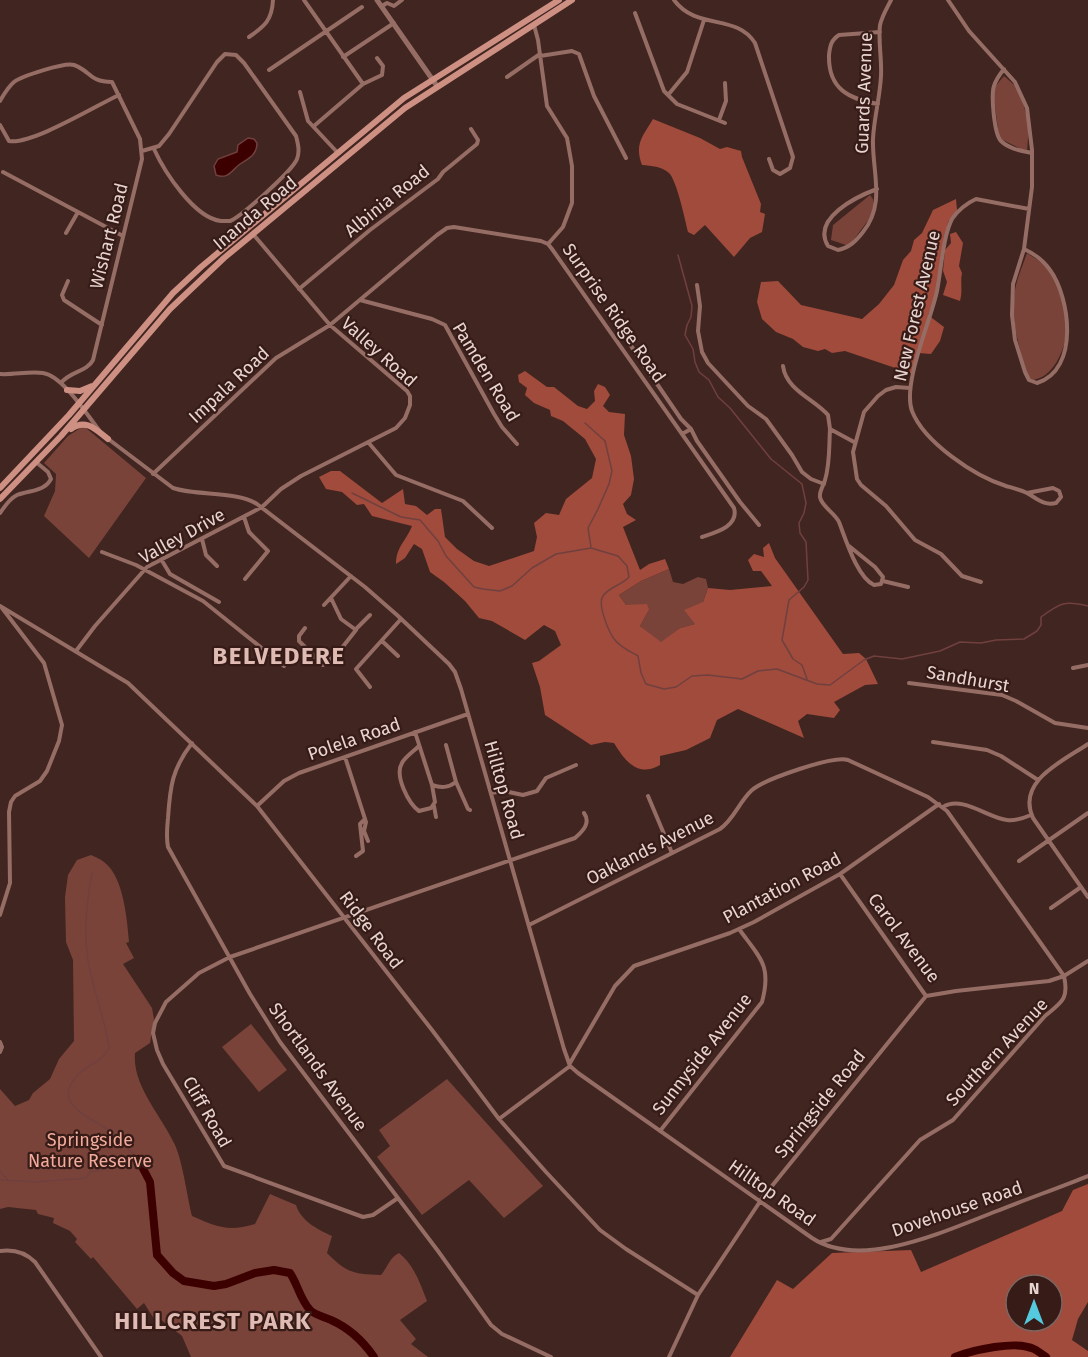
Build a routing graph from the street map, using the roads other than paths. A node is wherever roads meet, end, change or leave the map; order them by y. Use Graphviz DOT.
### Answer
graph roads {
  1 [pos="273,0"];
  2 [pos="304,0"];
  3 [pos="377,0"];
  4 [pos="402,0"];
  5 [pos="559,0"];
  6 [pos="572,0"];
  7 [pos="674,0"];
  8 [pos="891,0"];
  9 [pos="948,0"];
  10 [pos="382,6"];
  11 [pos="362,7"];
  12 [pos="635,13"];
  13 [pos="704,20"];
  14 [pos="394,23"];
  15 [pos="534,25"];
  16 [pos="326,30"];
  17 [pos="880,32"];
  18 [pos="249,37"];
  19 [pos="501,46"];
  20 [pos="482,49"];
  21 [pos="540,55"];
  22 [pos="343,57"];
  23 [pos="377,58"];
  24 [pos="1004,69"];
  25 [pos="269,70"];
  26 [pos="507,77"];
  27 [pos="432,79"];
  28 [pos="725,83"];
  29 [pos="363,84"];
  30 [pos="437,86"];
  31 [pos="300,92"];
  32 [pos="119,95"];
  33 [pos="668,95"];
  34 [pos="0,101"];
  35 [pos="878,104"];
  36 [pos="390,109"];
  37 [pos="398,113"];
  38 [pos="719,120"];
  39 [pos="725,123"];
  40 [pos="0,125"];
  41 [pos="314,126"];
  42 [pos="471,129"];
  43 [pos="154,149"];
  44 [pos="142,151"];
  45 [pos="337,152"];
  46 [pos="1032,153"];
  47 [pos="626,158"];
  48 [pos="769,159"];
  49 [pos="3,172"];
  50 [pos="877,189"];
  51 [pos="1029,209"];
  52 [pos="78,212"];
  53 [pos="66,233"];
  54 [pos="253,234"];
  55 [pos="123,236"];
  56 [pos="548,244"];
  57 [pos="1024,249"];
  58 [pos="68,280"];
  59 [pos="697,285"];
  60 [pos="299,289"];
  61 [pos="360,300"];
  62 [pos="102,325"];
  63 [pos="330,325"];
  64 [pos="625,337"];
  65 [pos="783,366"];
  66 [pos="0,374"];
  67 [pos="96,382"];
  68 [pos="61,383"];
  69 [pos="910,388"];
  70 [pos="67,390"];
  71 [pos="78,404"];
  72 [pos="83,411"];
  73 [pos="691,429"];
  74 [pos="830,429"];
  75 [pos="682,434"];
  76 [pos="61,436"];
  77 [pos="108,440"];
  78 [pos="368,442"];
  79 [pos="855,442"];
  80 [pos="517,444"];
  81 [pos="35,461"];
  82 [pos="153,474"];
  83 [pos="824,484"];
  84 [pos="0,488"];
  85 [pos="1027,493"];
  86 [pos="0,499"];
  87 [pos="262,507"];
  88 [pos="0,513"];
  89 [pos="244,517"];
  90 [pos="759,525"];
  91 [pos="492,528"];
  92 [pos="702,537"];
  93 [pos="202,538"];
  94 [pos="849,546"];
  95 [pos="102,552"];
  96 [pos="161,559"];
  97 [pos="218,566"];
  98 [pos="143,570"];
  99 [pos="351,576"];
  100 [pos="245,579"];
  101 [pos="883,581"];
  102 [pos="981,582"];
  103 [pos="908,587"];
  104 [pos="331,597"];
  105 [pos="219,602"];
  106 [pos="324,605"];
  107 [pos="1,607"];
  108 [pos="370,615"];
  109 [pos="401,619"];
  110 [pos="305,628"];
  111 [pos="356,629"];
  112 [pos="382,641"];
  113 [pos="76,651"];
  114 [pos="398,657"];
  115 [pos="1088,665"];
  116 [pos="284,666"];
  117 [pos="1073,668"];
  118 [pos="909,683"];
  119 [pos="370,687"];
  120 [pos="468,714"];
  121 [pos="1088,728"];
  122 [pos="415,732"];
  123 [pos="933,742"];
  124 [pos="192,743"];
  125 [pos="1088,744"];
  126 [pos="419,745"];
  127 [pos="446,745"];
  128 [pos="345,757"];
  129 [pos="576,765"];
  130 [pos="1038,780"];
  131 [pos="456,782"];
  132 [pos="432,785"];
  133 [pos="491,793"];
  134 [pos="648,796"];
  135 [pos="434,805"];
  136 [pos="941,805"];
  137 [pos="258,806"];
  138 [pos="470,810"];
  139 [pos="584,813"];
  140 [pos="1088,813"];
  141 [pos="1031,815"];
  142 [pos="436,817"];
  143 [pos="365,819"];
  144 [pos="368,841"];
  145 [pos="1049,841"];
  146 [pos="672,853"];
  147 [pos="356,856"];
  148 [pos="510,860"];
  149 [pos="1019,861"];
  150 [pos="840,874"];
  151 [pos="1081,887"];
  152 [pos="1088,897"];
  153 [pos="1051,908"];
  154 [pos="0,915"];
  155 [pos="344,918"];
  156 [pos="529,925"];
  157 [pos="739,929"];
  158 [pos="230,957"];
  159 [pos="1088,961"];
  160 [pos="1064,976"];
  161 [pos="926,996"];
  162 [pos="0,1042"];
  163 [pos="0,1052"];
  164 [pos="570,1065"];
  165 [pos="499,1119"];
  166 [pos="660,1131"];
  167 [pos="1088,1176"];
  168 [pos="398,1198"];
  169 [pos="760,1201"];
  170 [pos="831,1239"];
  171 [pos="819,1243"];
  172 [pos="831,1247"];
  173 [pos="0,1251"];
  174 [pos="698,1295"];
  175 [pos="101,1357"];
  176 [pos="551,1357"];
  177 [pos="669,1357"];
  1 -- 18 [label="street"];
  2 -- 16 [label="street"];
  3 -- 10 [label="street"];
  4 -- 10 [label="street"];
  5 -- 20 [label="main road, Inanda Road"];
  6 -- 15 [label="main road, Inanda Road"];
  7 -- 13 [label="street"];
  8 -- 17 [label="street, Guards Avenue"];
  9 -- 24 [label="street"];
  10 -- 14 [label="street"];
  11 -- 16 [label="street"];
  12 -- 33 [label="street"];
  13 -- 33 [label="street"];
  13 -- 48 [label="street"];
  14 -- 22 [label="street"];
  14 -- 27 [label="street"];
  15 -- 19 [label="main road, Inanda Road"];
  15 -- 21 [label="street"];
  16 -- 22 [label="street"];
  16 -- 25 [label="street"];
  17 -- 35 [label="street, Guards Avenue"];
  17 -- 35 [label="street"];
  19 -- 20 [label="main road"];
  19 -- 30 [label="main road, Inanda Road"];
  20 -- 27 [label="main road, Inanda Road"];
  21 -- 26 [label="street"];
  21 -- 47 [label="street"];
  21 -- 56 [label="street"];
  22 -- 29 [label="street"];
  23 -- 29 [label="street"];
  24 -- 46 [label="street"];
  24 -- 46 [label="street"];
  27 -- 30 [label="street"];
  27 -- 36 [label="main road, Inanda Road"];
  28 -- 38 [label="street"];
  29 -- 41 [label="street"];
  30 -- 37 [label="main road, Inanda Road"];
  31 -- 41 [label="street"];
  32 -- 34 [label="street"];
  32 -- 40 [label="street"];
  32 -- 44 [label="street"];
  33 -- 38 [label="street"];
  35 -- 50 [label="street, Guards Avenue"];
  36 -- 37 [label="main road"];
  36 -- 45 [label="main road, Inanda Road"];
  37 -- 54 [label="main road, Inanda Road"];
  38 -- 39 [label="street"];
  41 -- 45 [label="street"];
  42 -- 60 [label="street, Albinia Road"];
  43 -- 43 [label="street"];
  43 -- 44 [label="street"];
  44 -- 55 [label="street, Wishart Road"];
  45 -- 67 [label="main road, Inanda Road"];
  46 -- 51 [label="street"];
  49 -- 52 [label="street"];
  50 -- 50 [label="street, Guards Avenue"];
  51 -- 57 [label="street"];
  51 -- 69 [label="street, New Forest Avenue"];
  52 -- 53 [label="street"];
  52 -- 55 [label="street"];
  54 -- 60 [label="street, Valley Road"];
  54 -- 72 [label="main road, Inanda Road"];
  55 -- 62 [label="street, Wishart Road"];
  56 -- 61 [label="street, Surprise Ridge Road"];
  56 -- 75 [label="street, Surprise Ridge Road"];
  57 -- 57 [label="street"];
  58 -- 62 [label="street"];
  59 -- 83 [label="street"];
  60 -- 63 [label="street, Valley Road"];
  61 -- 63 [label="street, Surprise Ridge Road"];
  61 -- 80 [label="street, Pamden Road"];
  62 -- 68 [label="street, Wishart Road"];
  63 -- 78 [label="street, Valley Road"];
  63 -- 82 [label="street, Impala Road"];
  64 -- 73 [label="street"];
  65 -- 74 [label="street"];
  66 -- 68 [label="street"];
  67 -- 70 [label="main road"];
  67 -- 71 [label="main road, Inanda Road"];
  68 -- 70 [label="street, Hilltop Road"];
  69 -- 79 [label="street"];
  69 -- 85 [label="street, New Forest Avenue"];
  70 -- 71 [label="street, Hilltop Road"];
  71 -- 72 [label="street, Hilltop Road"];
  71 -- 84 [label="main road, Inanda Road"];
  72 -- 76 [label="main road, Inanda Road"];
  72 -- 77 [label="street, Hilltop Road"];
  73 -- 75 [label="street"];
  73 -- 90 [label="street"];
  74 -- 79 [label="street"];
  74 -- 83 [label="street"];
  75 -- 92 [label="street, Surprise Ridge Road"];
  76 -- 77 [label="main road"];
  76 -- 81 [label="main road, Inanda Road"];
  77 -- 82 [label="street, Hilltop Road"];
  78 -- 87 [label="street, Valley Road"];
  78 -- 91 [label="street"];
  79 -- 102 [label="street"];
  81 -- 86 [label="main road, Inanda Road"];
  81 -- 88 [label="street"];
  82 -- 87 [label="street, Hilltop Road"];
  83 -- 94 [label="street"];
  85 -- 85 [label="street, New Forest Avenue"];
  87 -- 89 [label="street, Valley Drive"];
  87 -- 99 [label="street, Hilltop Road"];
  89 -- 93 [label="street, Valley Drive"];
  89 -- 100 [label="street"];
  93 -- 96 [label="street, Valley Drive"];
  93 -- 97 [label="street"];
  94 -- 101 [label="street"];
  94 -- 101 [label="street"];
  95 -- 98 [label="street"];
  96 -- 98 [label="street, Valley Drive"];
  96 -- 105 [label="street"];
  98 -- 113 [label="street, Valley Drive"];
  98 -- 116 [label="street"];
  99 -- 104 [label="street"];
  99 -- 109 [label="street, Hilltop Road"];
  101 -- 103 [label="street"];
  104 -- 106 [label="street"];
  104 -- 111 [label="street"];
  107 -- 113 [label="street, Ridge Road"];
  107 -- 154 [label="street"];
  108 -- 111 [label="street"];
  109 -- 112 [label="street"];
  109 -- 120 [label="street, Hilltop Road"];
  110 -- 111 [label="street"];
  112 -- 114 [label="street"];
  112 -- 119 [label="street"];
  113 -- 124 [label="street, Ridge Road"];
  115 -- 117 [label="street"];
  118 -- 121 [label="street, Sandhurst"];
  120 -- 122 [label="street, Polela Road"];
  120 -- 133 [label="street, Hilltop Road"];
  122 -- 126 [label="street"];
  122 -- 128 [label="street, Polela Road"];
  123 -- 130 [label="street"];
  124 -- 137 [label="street, Ridge Road"];
  124 -- 158 [label="street, Shortlands Avenue"];
  125 -- 130 [label="street"];
  126 -- 132 [label="street"];
  126 -- 135 [label="street"];
  127 -- 131 [label="street"];
  128 -- 137 [label="street, Polela Road"];
  128 -- 143 [label="street"];
  129 -- 133 [label="street"];
  130 -- 141 [label="street"];
  131 -- 132 [label="street"];
  131 -- 138 [label="street"];
  132 -- 135 [label="street"];
  133 -- 148 [label="street, Hilltop Road"];
  134 -- 146 [label="street"];
  135 -- 142 [label="street"];
  136 -- 141 [label="street"];
  136 -- 146 [label="street, Oaklands Avenue"];
  136 -- 150 [label="street, Plantation Road"];
  136 -- 160 [label="street, Oaklands Avenue"];
  137 -- 155 [label="street, Ridge Road"];
  139 -- 148 [label="street, Cliff Road"];
  140 -- 145 [label="street"];
  141 -- 145 [label="street"];
  143 -- 144 [label="street"];
  143 -- 147 [label="street"];
  145 -- 149 [label="street"];
  145 -- 151 [label="street"];
  146 -- 156 [label="street, Oaklands Avenue"];
  148 -- 155 [label="street, Cliff Road"];
  148 -- 156 [label="street, Hilltop Road"];
  150 -- 157 [label="street, Plantation Road"];
  150 -- 161 [label="street, Carol Avenue"];
  151 -- 152 [label="street"];
  151 -- 153 [label="street"];
  155 -- 158 [label="street, Cliff Road"];
  155 -- 165 [label="street, Ridge Road"];
  156 -- 164 [label="street, Hilltop Road"];
  157 -- 164 [label="street, Plantation Road"];
  157 -- 166 [label="street, Sunnyside Avenue"];
  158 -- 168 [label="street, Shortlands Avenue"];
  158 -- 168 [label="street, Cliff Road"];
  159 -- 160 [label="street, Carol Avenue"];
  160 -- 161 [label="street, Carol Avenue"];
  160 -- 170 [label="street, Southern Avenue"];
  161 -- 169 [label="street, Springside Road"];
  162 -- 163 [label="street"];
  164 -- 165 [label="street, Plantation Road"];
  164 -- 166 [label="street, Hilltop Road"];
  165 -- 174 [label="street, Ridge Road"];
  166 -- 169 [label="street, Hilltop Road"];
  167 -- 172 [label="street, Dovehouse Road"];
  168 -- 176 [label="street, Shortlands Avenue"];
  169 -- 171 [label="street, Hilltop Road"];
  169 -- 174 [label="street, Springside Road"];
  170 -- 171 [label="street, Southern Avenue"];
  170 -- 172 [label="street"];
  171 -- 172 [label="street, Hilltop Road"];
  173 -- 175 [label="street"];
  174 -- 177 [label="street, Springside Road"];
}
